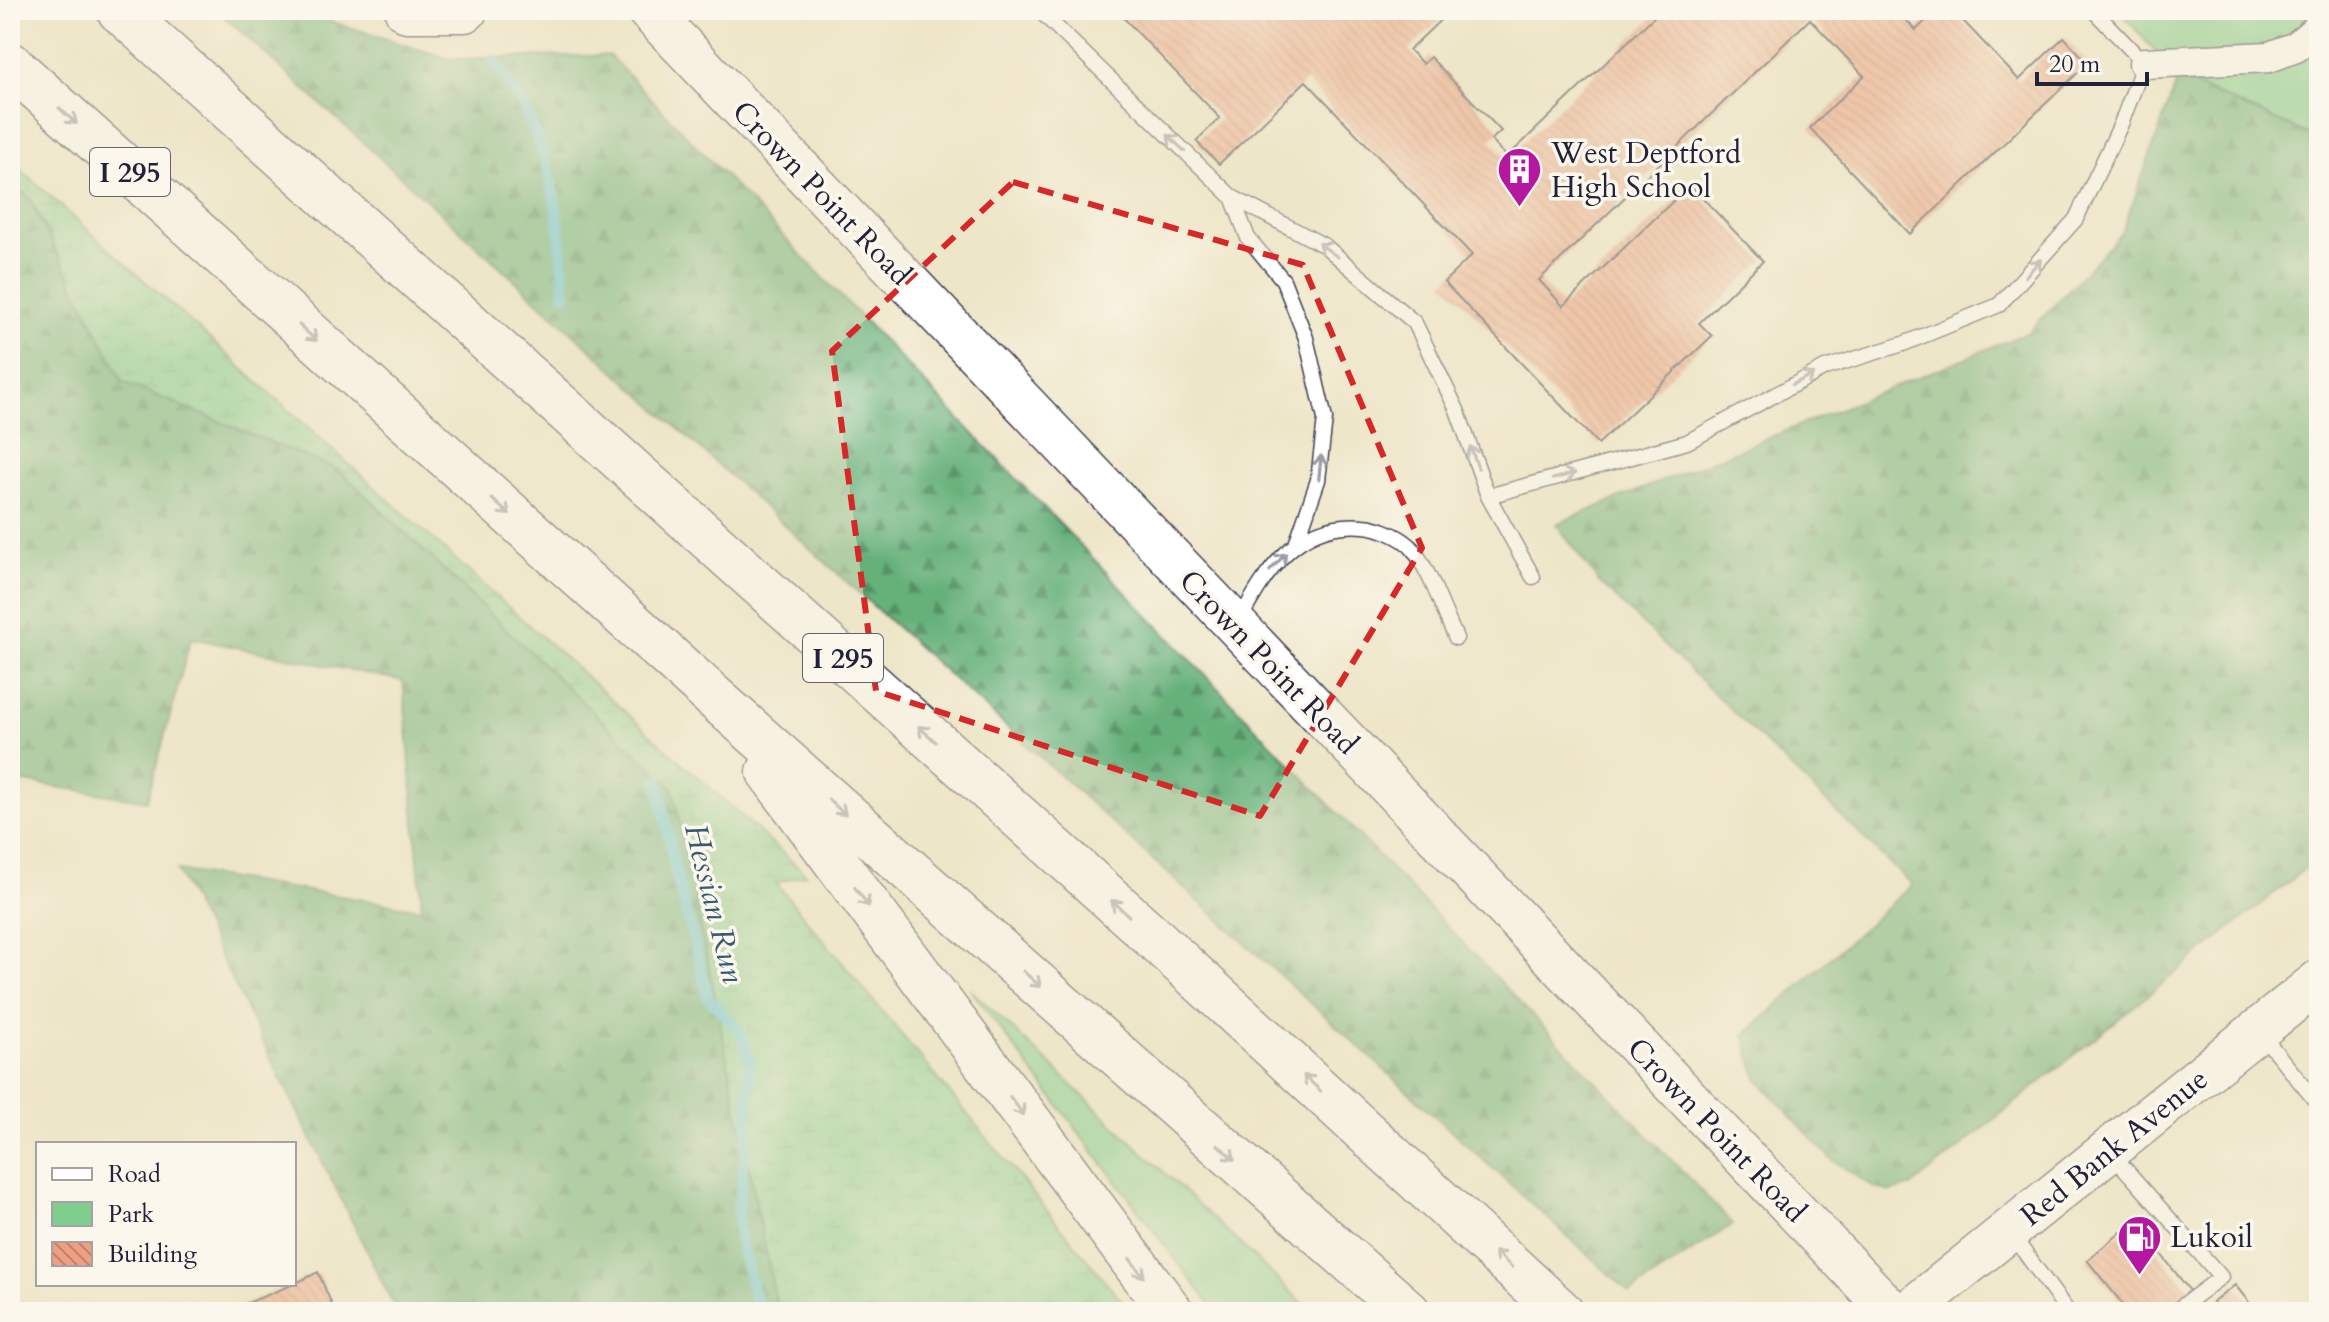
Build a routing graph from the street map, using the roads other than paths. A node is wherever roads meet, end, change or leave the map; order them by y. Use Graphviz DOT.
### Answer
graph roads {
  1 [pos="119,10"];
  2 [pos="407,10"];
  3 [pos="465,10"];
  4 [pos="648,10"];
  5 [pos="1039,10"];
  6 [pos="2093,10"];
  7 [pos="2319,27"];
  8 [pos="2144,63"];
  9 [pos="10,64"];
  10 [pos="1232,197"];
  11 [pos="1488,496"];
  12 [pos="1297,541"];
  13 [pos="1533,577"];
  14 [pos="1236,627"];
  15 [pos="1456,638"];
  16 [pos="716,699"];
  17 [pos="2319,981"];
  18 [pos="2258,1030"];
  19 [pos="2319,1105"];
  20 [pos="2110,1151"];
  21 [pos="2010,1232"];
  22 [pos="1171,1312"];
  23 [pos="1408,1312"];
  24 [pos="1561,1312"];
  25 [pos="1892,1312"];
  26 [pos="1908,1312"];
  27 [pos="2068,1312"];
  28 [pos="2174,1312"];
  24 -- 1 [label="highway, I 295, one-way"];
  2 -- 3 [label="highway"];
  4 -- 14 [label="main road, Crown Point Road"];
  10 -- 5 [label="lane, one-way"];
  6 -- 8 [label="lane"];
  7 -- 8 [label="street"];
  11 -- 8 [label="lane, one-way"];
  9 -- 16 [label="highway, I 295, one-way"];
  11 -- 10 [label="lane, one-way"];
  12 -- 10 [label="lane, one-way"];
  11 -- 13 [label="lane"];
  14 -- 12 [label="lane, one-way"];
  12 -- 15 [label="lane"];
  14 -- 25 [label="main road, Crown Point Road"];
  16 -- 22 [label="highway, one-way"];
  16 -- 23 [label="highway, I 295, one-way"];
  17 -- 18 [label="main road, Red Bank Avenue"];
  18 -- 19 [label="lane"];
  18 -- 20 [label="main road, Red Bank Avenue"];
  20 -- 21 [label="main road, Red Bank Avenue"];
  20 -- 28 [label="lane"];
  21 -- 26 [label="main road, Red Bank Avenue"];
  21 -- 27 [label="lane"];
}
